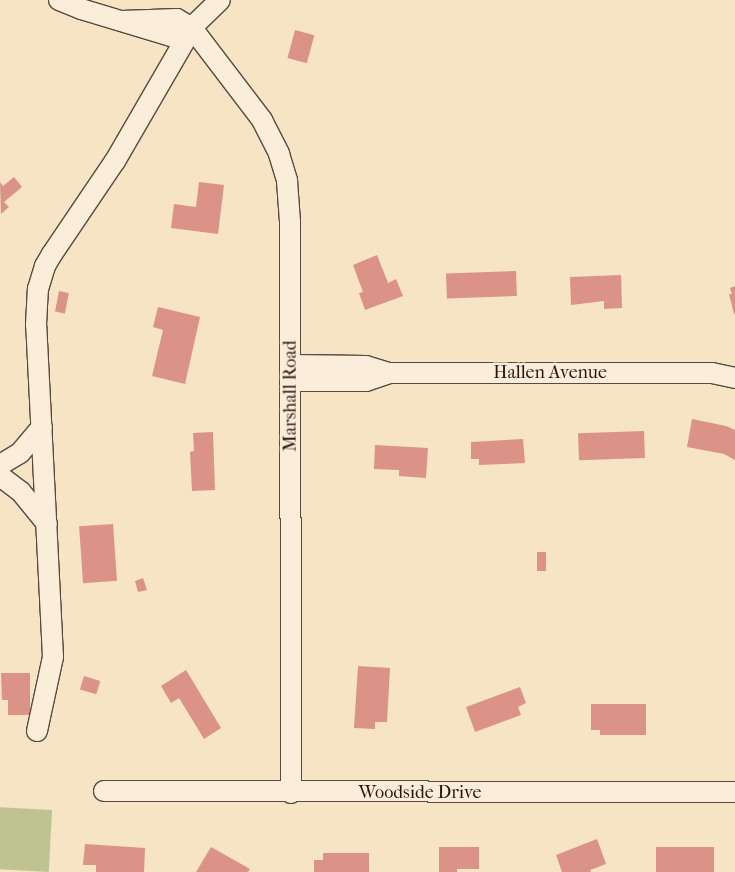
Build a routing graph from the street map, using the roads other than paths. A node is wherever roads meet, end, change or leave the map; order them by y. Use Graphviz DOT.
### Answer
graph roads {
  1 [pos="59,0"];
  2 [pos="220,0"];
  3 [pos="192,28"];
  4 [pos="735,368"];
  5 [pos="291,373"];
  6 [pos="712,373"];
  7 [pos="735,378"];
  8 [pos="42,427"];
  9 [pos="0,465"];
  10 [pos="0,476"];
  11 [pos="47,524"];
  12 [pos="37,731"];
  13 [pos="104,791"];
  14 [pos="735,792"];
  15 [pos="291,793"];
  1 -- 3 [label="street"];
  2 -- 3 [label="street"];
  3 -- 5 [label="street, Marshall Road"];
  3 -- 8 [label="street"];
  4 -- 6 [label="street, Hallen Avenue"];
  5 -- 6 [label="street, Hallen Avenue"];
  5 -- 15 [label="street, Marshall Road"];
  6 -- 7 [label="street, Hallen Avenue"];
  8 -- 9 [label="street"];
  8 -- 11 [label="street"];
  10 -- 11 [label="street"];
  11 -- 12 [label="street"];
  13 -- 15 [label="street, Woodside Drive"];
  14 -- 15 [label="street, Woodside Drive"];
}
